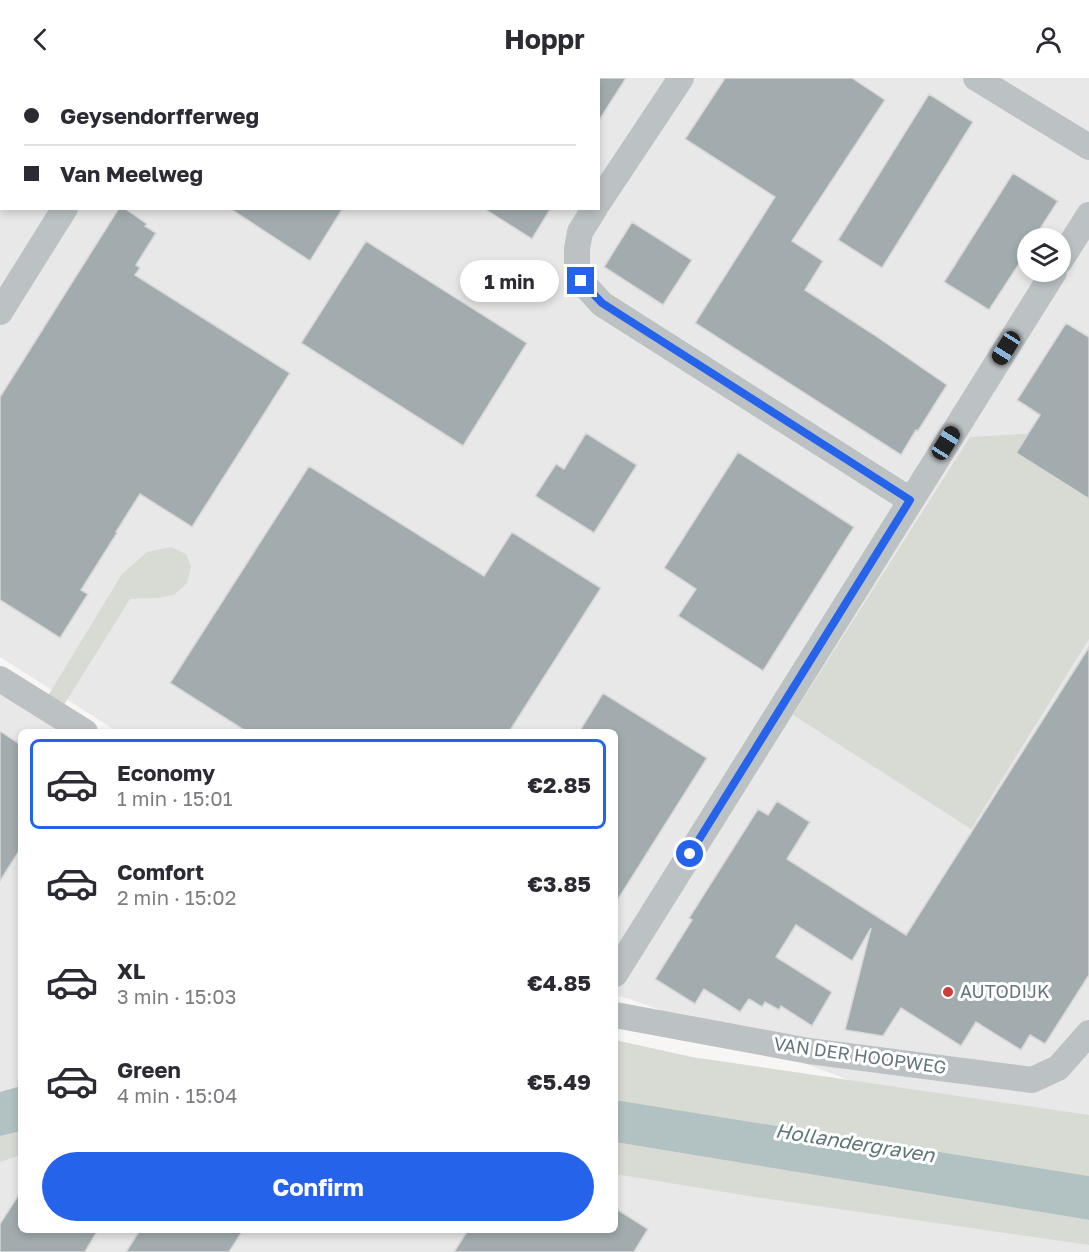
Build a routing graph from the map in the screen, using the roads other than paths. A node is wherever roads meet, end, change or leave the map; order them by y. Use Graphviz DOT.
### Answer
graph roads {
  1 [pos="681,78"];
  2 [pos="976,78"];
  3 [pos="1089,147"];
  4 [pos="600,200"];
  5 [pos="64,210"];
  6 [pos="594,210"];
  7 [pos="1089,215"];
  8 [pos="1071,244"];
  9 [pos="1048,282"];
  10 [pos="0,312"];
  11 [pos="910,500"];
  12 [pos="0,679"];
  13 [pos="80,729"];
  14 [pos="618,969"];
  15 [pos="618,1015"];
  16 [pos="1089,1033"];
  1 -- 4 [label="street"];
  2 -- 3 [label="street"];
  5 -- 10 [label="street"];
  6 -- 11 [label="street"];
  7 -- 8 [label="street"];
  9 -- 11 [label="street"];
  11 -- 14 [label="street"];
  12 -- 13 [label="street"];
  15 -- 16 [label="street, VAN DER HOOPWEG"];
}
